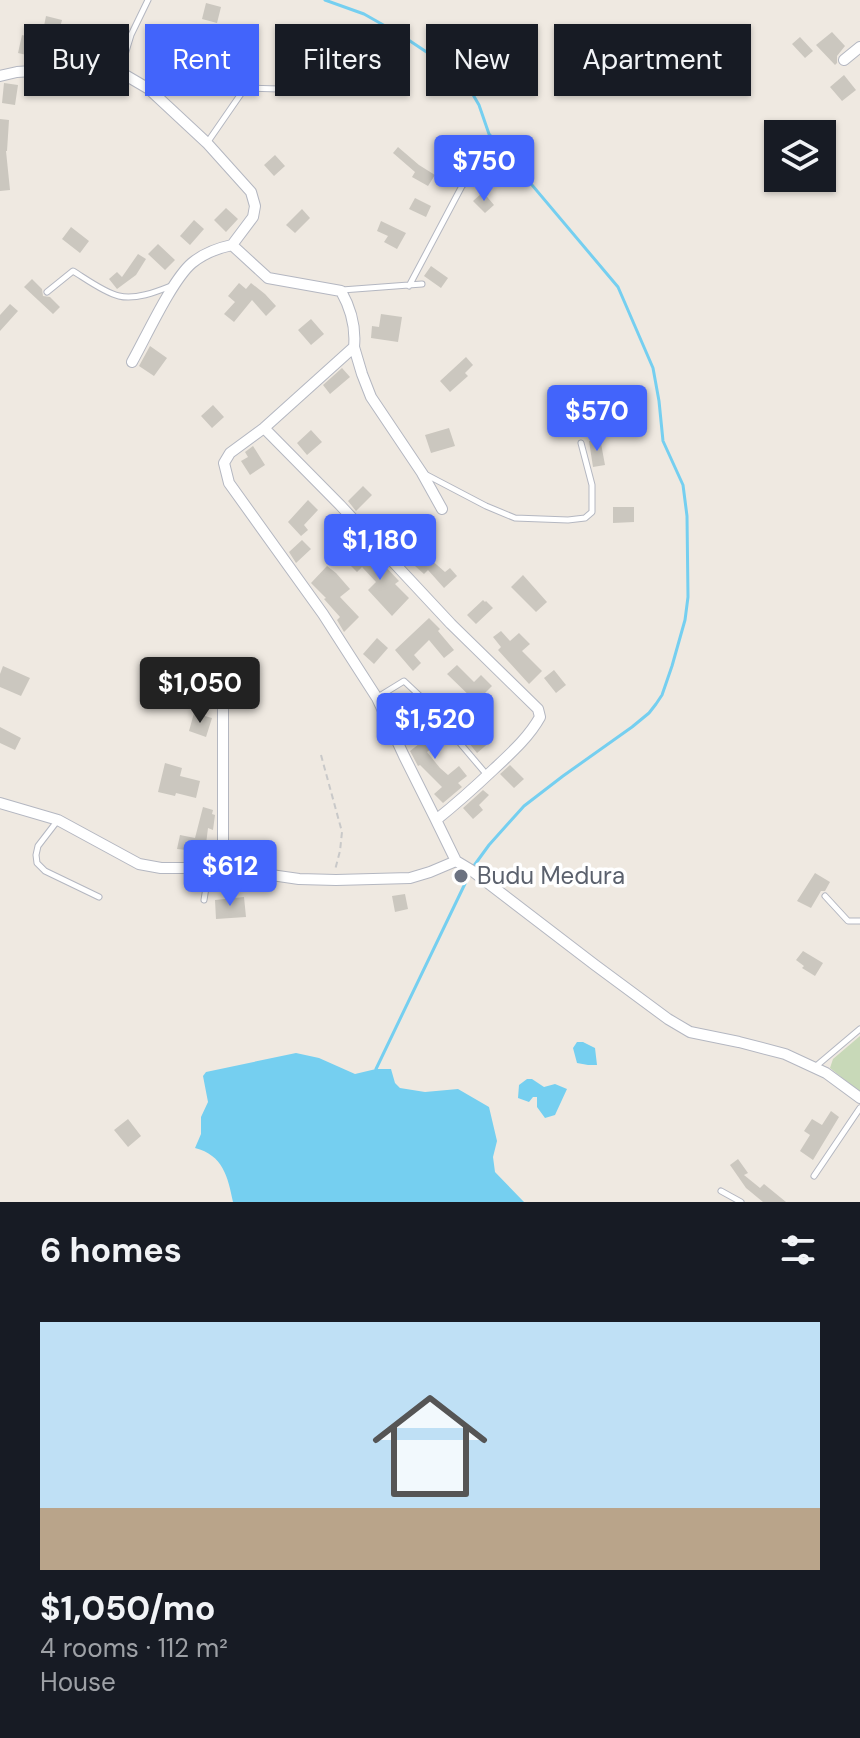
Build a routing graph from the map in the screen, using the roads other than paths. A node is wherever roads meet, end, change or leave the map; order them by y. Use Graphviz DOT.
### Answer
graph roads {
  1 [pos="148,0"];
  2 [pos="129,42"];
  3 [pos="860,47"];
  4 [pos="844,60"];
  5 [pos="24,72"];
  6 [pos="0,76"];
  7 [pos="129,77"];
  8 [pos="275,89"];
  9 [pos="207,143"];
  10 [pos="495,156"];
  11 [pos="232,245"];
  12 [pos="175,284"];
  13 [pos="422,284"];
  14 [pos="409,286"];
  15 [pos="341,291"];
  16 [pos="47,292"];
  17 [pos="354,347"];
  18 [pos="132,362"];
  19 [pos="264,428"];
  20 [pos="581,443"];
  21 [pos="422,473"];
  22 [pos="442,509"];
  23 [pos="240,667"];
  24 [pos="377,698"];
  25 [pos="487,775"];
  26 [pos="0,803"];
  27 [pos="58,820"];
  28 [pos="436,820"];
  29 [pos="456,861"];
  30 [pos="209,868"];
  31 [pos="223,868"];
  32 [pos="825,896"];
  33 [pos="99,897"];
  34 [pos="204,900"];
  35 [pos="860,921"];
  36 [pos="860,1029"];
  37 [pos="814,1067"];
  38 [pos="860,1098"];
  39 [pos="860,1108"];
  40 [pos="814,1176"];
  41 [pos="721,1191"];
  42 [pos="741,1202"];
  1 -- 2 [label="lane"];
  3 -- 4 [label="street"];
  5 -- 6 [label="street"];
  7 -- 9 [label="street"];
  8 -- 9 [label="lane"];
  9 -- 11 [label="street"];
  10 -- 14 [label="lane"];
  11 -- 12 [label="street"];
  11 -- 15 [label="street"];
  12 -- 16 [label="lane"];
  12 -- 18 [label="street"];
  13 -- 14 [label="lane"];
  14 -- 15 [label="lane"];
  15 -- 17 [label="street"];
  17 -- 19 [label="street"];
  17 -- 21 [label="street"];
  19 -- 24 [label="street"];
  19 -- 25 [label="street"];
  20 -- 21 [label="lane"];
  21 -- 22 [label="street"];
  23 -- 31 [label="street"];
  24 -- 25 [label="lane"];
  24 -- 28 [label="street"];
  25 -- 28 [label="street"];
  26 -- 27 [label="street"];
  27 -- 30 [label="street"];
  27 -- 33 [label="lane"];
  28 -- 29 [label="street"];
  29 -- 31 [label="street"];
  29 -- 37 [label="street"];
  30 -- 31 [label="street"];
  30 -- 34 [label="lane"];
  32 -- 35 [label="lane"];
  36 -- 37 [label="lane"];
  37 -- 38 [label="street"];
  39 -- 40 [label="lane"];
  41 -- 42 [label="lane"];
}
